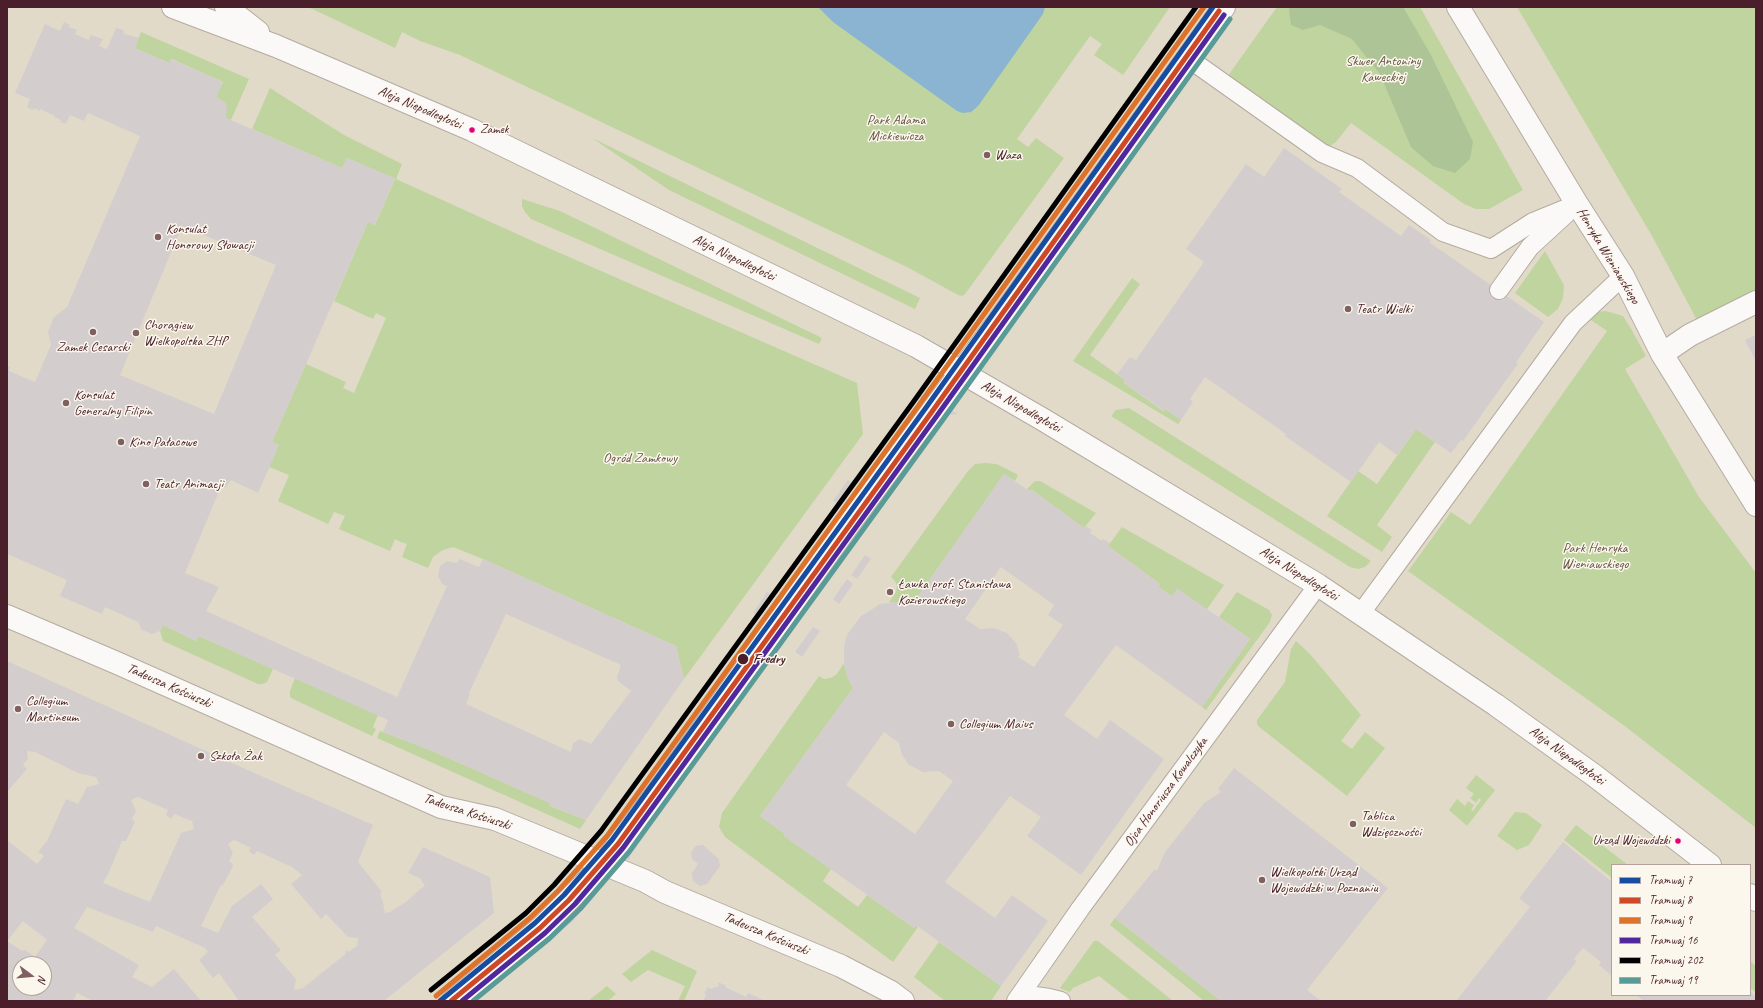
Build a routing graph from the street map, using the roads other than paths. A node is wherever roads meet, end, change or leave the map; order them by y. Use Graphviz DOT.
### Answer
graph roads {
  1 [pos="173,7"];
  2 [pos="226,7"];
  3 [pos="1224,7"];
  4 [pos="1458,7"];
  5 [pos="276,46"];
  6 [pos="1188,58"];
  7 [pos="1577,204"];
  8 [pos="1623,276"];
  9 [pos="1499,290"];
  10 [pos="1756,302"];
  11 [pos="1662,354"];
  12 [pos="961,372"];
  13 [pos="1754,501"];
  14 [pos="1318,585"];
  15 [pos="1361,614"];
  16 [pos="7,616"];
  17 [pos="1709,864"];
  18 [pos="602,865"];
  19 [pos="1018,997"];
  20 [pos="453,1001"];
  21 [pos="902,1001"];
  22 [pos="1061,1001"];
  1 -- 5 [label="street, Aleja Niepodległości"];
  2 -- 5 [label="street, Aleja Niepodległości"];
  3 -- 6 [label="street"];
  4 -- 7 [label="street, Henryka Wieniawskiego"];
  5 -- 12 [label="street, Aleja Niepodległości"];
  6 -- 7 [label="lane"];
  6 -- 12 [label="street"];
  7 -- 8 [label="street, Henryka Wieniawskiego"];
  7 -- 9 [label="lane"];
  8 -- 11 [label="street, Henryka Wieniawskiego"];
  8 -- 15 [label="lane"];
  10 -- 11 [label="street"];
  11 -- 13 [label="street, Henryka Wieniawskiego"];
  12 -- 14 [label="street, Aleja Niepodległości"];
  12 -- 18 [label="street"];
  14 -- 15 [label="street, Aleja Niepodległości"];
  14 -- 19 [label="lane, Ojca Honoriusza Kowalczyka"];
  15 -- 17 [label="street, Aleja Niepodległości"];
  16 -- 18 [label="street, Tadeusza Kościuszki"];
  18 -- 20 [label="street"];
  18 -- 21 [label="street, Tadeusza Kościuszki"];
  19 -- 22 [label="lane"];
}
